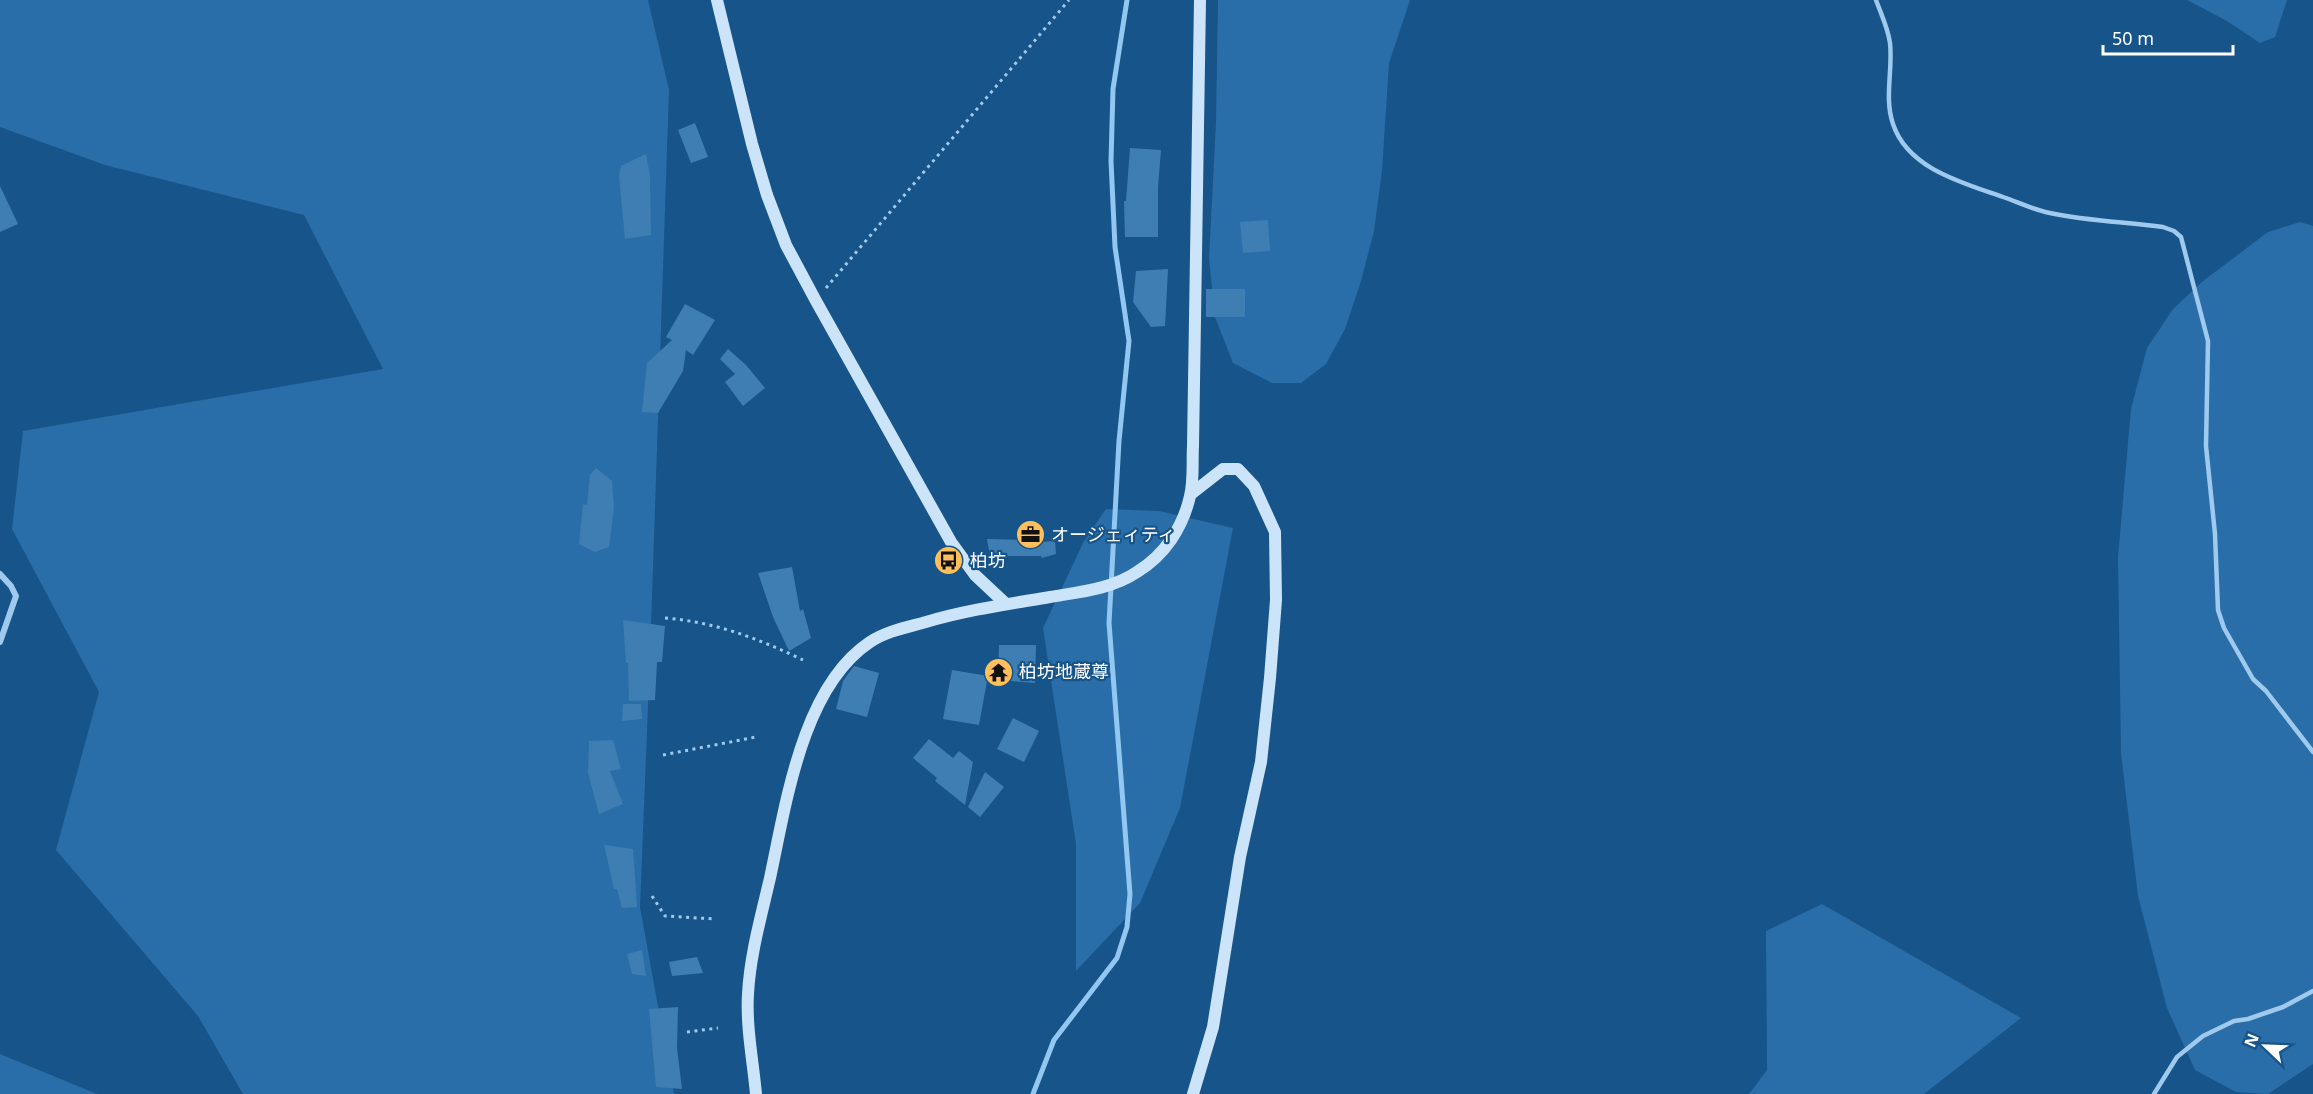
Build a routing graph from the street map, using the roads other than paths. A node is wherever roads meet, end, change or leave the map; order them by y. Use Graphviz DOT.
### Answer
graph roads {
  1 [pos="717,0"];
  2 [pos="1200,0"];
  3 [pos="1876,0"];
  4 [pos="1191,494"];
  5 [pos="0,574"];
  6 [pos="1006,604"];
  7 [pos="0,642"];
  8 [pos="2313,752"];
  9 [pos="2313,991"];
  10 [pos="756,1094"];
  11 [pos="1193,1094"];
  12 [pos="2154,1094"];
  1 -- 6 [label="street"];
  2 -- 4 [label="street"];
  3 -- 8 [label="lane"];
  4 -- 6 [label="street"];
  4 -- 11 [label="street"];
  5 -- 7 [label="street"];
  6 -- 10 [label="street"];
  9 -- 12 [label="lane"];
}
